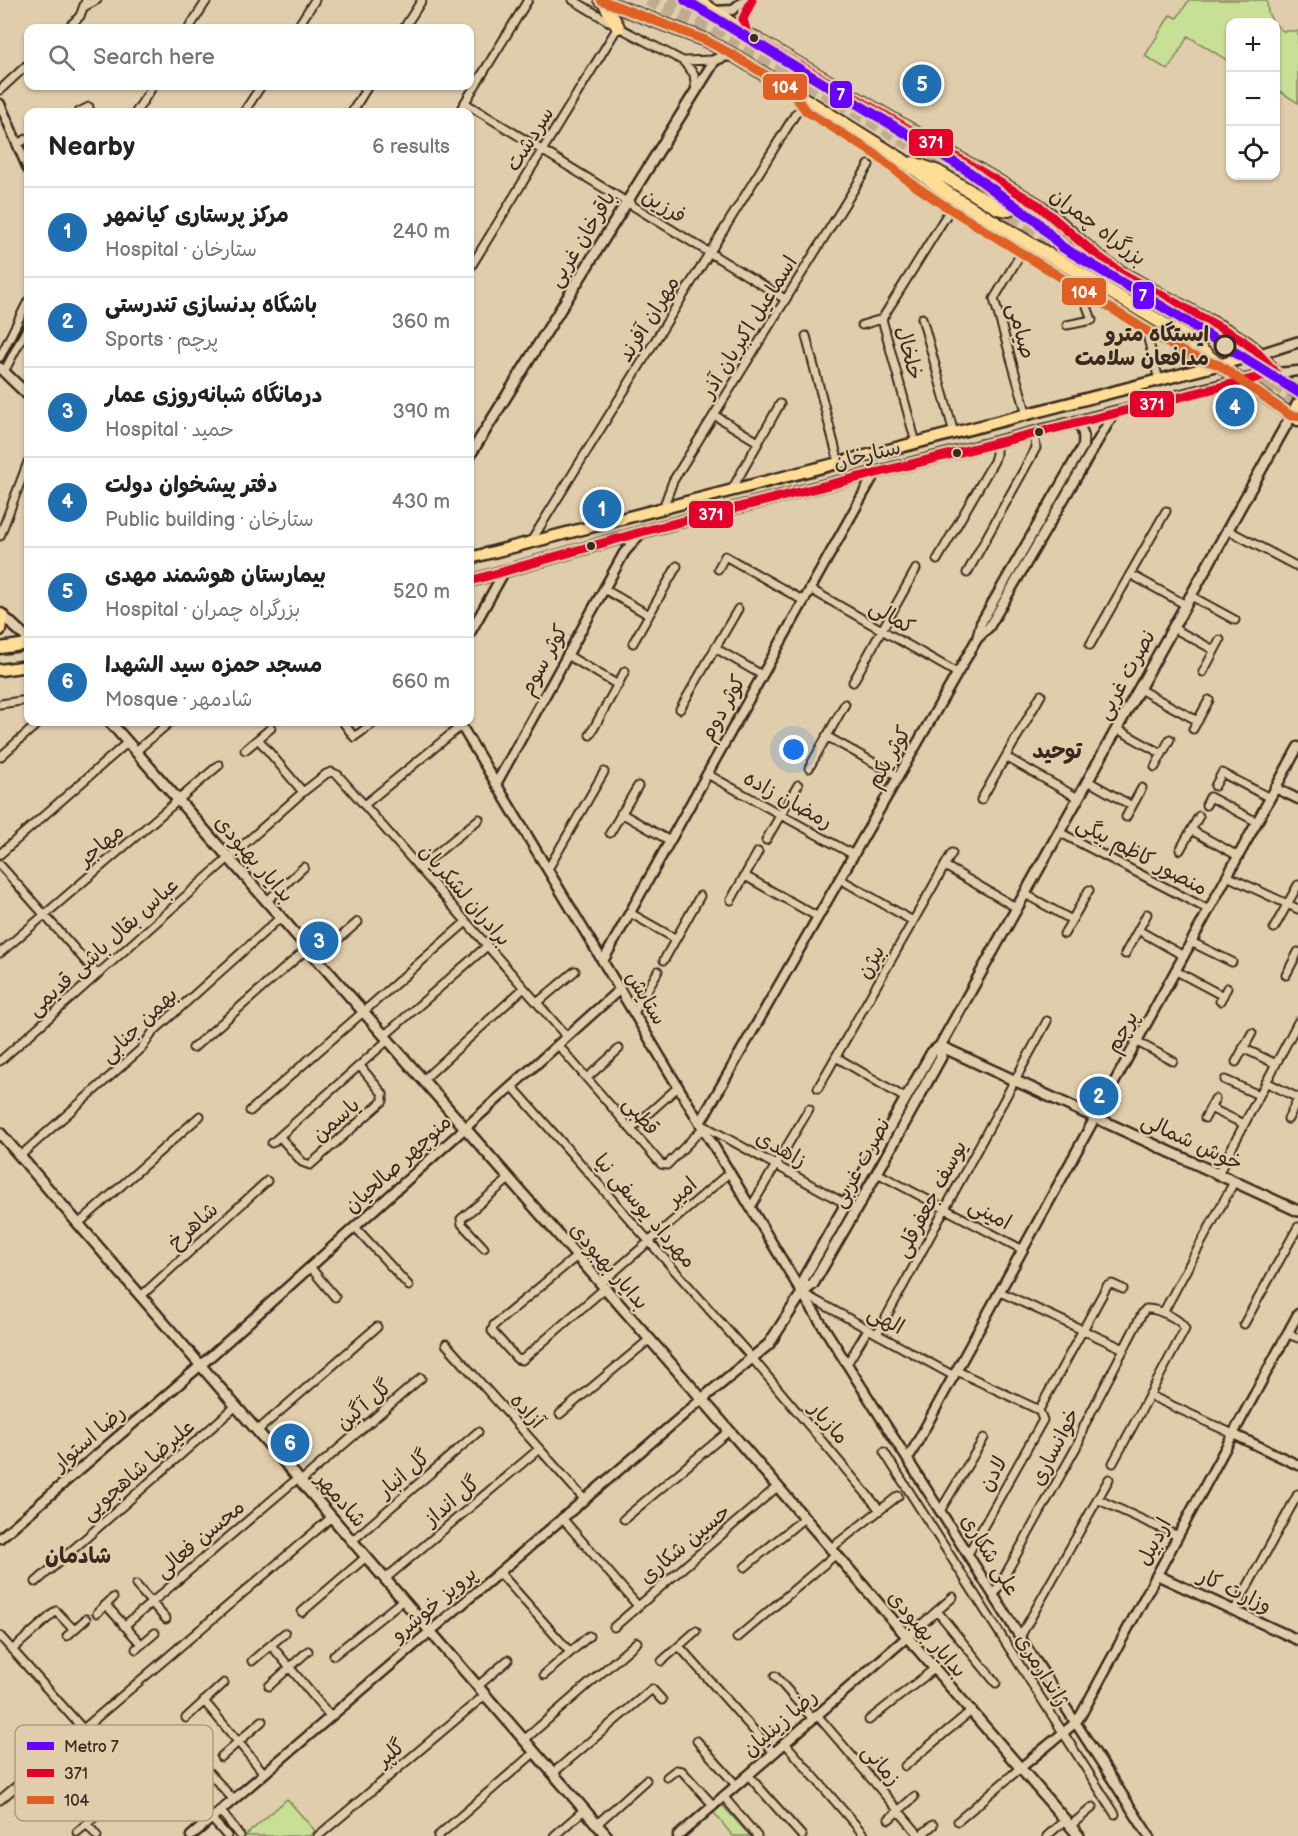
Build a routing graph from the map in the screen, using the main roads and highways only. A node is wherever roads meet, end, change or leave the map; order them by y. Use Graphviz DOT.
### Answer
graph roads {
  1 [pos="697,0"];
  2 [pos="602,1"];
  3 [pos="618,27"];
  4 [pos="735,56"];
  5 [pos="901,159"];
  6 [pos="962,160"];
  7 [pos="1298,342"];
  8 [pos="1260,354"];
  9 [pos="1219,365"];
  10 [pos="2,370"];
  11 [pos="1276,373"];
  12 [pos="1241,381"];
  13 [pos="24,391"];
  14 [pos="1298,393"];
  15 [pos="1086,399"];
  16 [pos="1298,404"];
  17 [pos="1091,418"];
  18 [pos="1295,418"];
  19 [pos="474,449"];
  20 [pos="646,513"];
  21 [pos="611,522"];
  22 [pos="652,530"];
  23 [pos="615,541"];
  24 [pos="474,557"];
  25 [pos="474,579"];
  26 [pos="1,614"];
  27 [pos="0,630"];
  28 [pos="24,635"];
  29 [pos="24,645"];
  30 [pos="0,648"];
  31 [pos="24,667"];
  32 [pos="0,670"];
  33 [pos="114,726"];
  34 [pos="940,1046"];
  35 [pos="1,1136"];
  36 [pos="1298,1211"];
  37 [pos="802,1293"];
  38 [pos="702,1399"];
  39 [pos="607,1836"];
  40 [pos="1079,1836"];
  1 -- 6 [label="highway, بزرگراه چمران"];
  2 -- 3 [label="highway"];
  2 -- 4 [label="highway, بزرگراه چمران"];
  4 -- 5 [label="highway, بزرگراه چمران"];
  4 -- 19 [label="main road, باقرخان غربی"];
  5 -- 6 [label="highway"];
  5 -- 9 [label="highway, بزرگراه چمران"];
  6 -- 8 [label="highway, بزرگراه چمران"];
  7 -- 8 [label="main road"];
  8 -- 9 [label="main road, ستارخان"];
  8 -- 11 [label="main road"];
  9 -- 12 [label="main road"];
  9 -- 15 [label="main road, ستارخان"];
  10 -- 13 [label="main road"];
  11 -- 12 [label="main road, ستارخان"];
  11 -- 14 [label="main road"];
  12 -- 17 [label="main road, ستارخان"];
  12 -- 18 [label="main road"];
  15 -- 17 [label="main road"];
  15 -- 20 [label="main road, ستارخان"];
  16 -- 18 [label="main road"];
  17 -- 22 [label="main road, ستارخان"];
  18 -- 34 [label="main road, نصرت غربی"];
  20 -- 21 [label="main road, ستارخان"];
  20 -- 22 [label="main road"];
  21 -- 23 [label="main road"];
  21 -- 24 [label="main road, ستارخان"];
  22 -- 23 [label="main road, ستارخان"];
  23 -- 25 [label="main road, ستارخان"];
  26 -- 27 [label="main road"];
  26 -- 28 [label="main road"];
  29 -- 30 [label="main road"];
  31 -- 32 [label="main road"];
  33 -- 38 [label="main road, بدایار بهبودی"];
  34 -- 36 [label="main road, خوش شمالی"];
  34 -- 37 [label="main road, نصرت غربی"];
  34 -- 37 [label="main road, نصرت غربی"];
  35 -- 39 [label="main road, شادمهر"];
  37 -- 38 [label="main road, نصرت غربی"];
  38 -- 40 [label="main road, بدایار بهبودی"];
}
